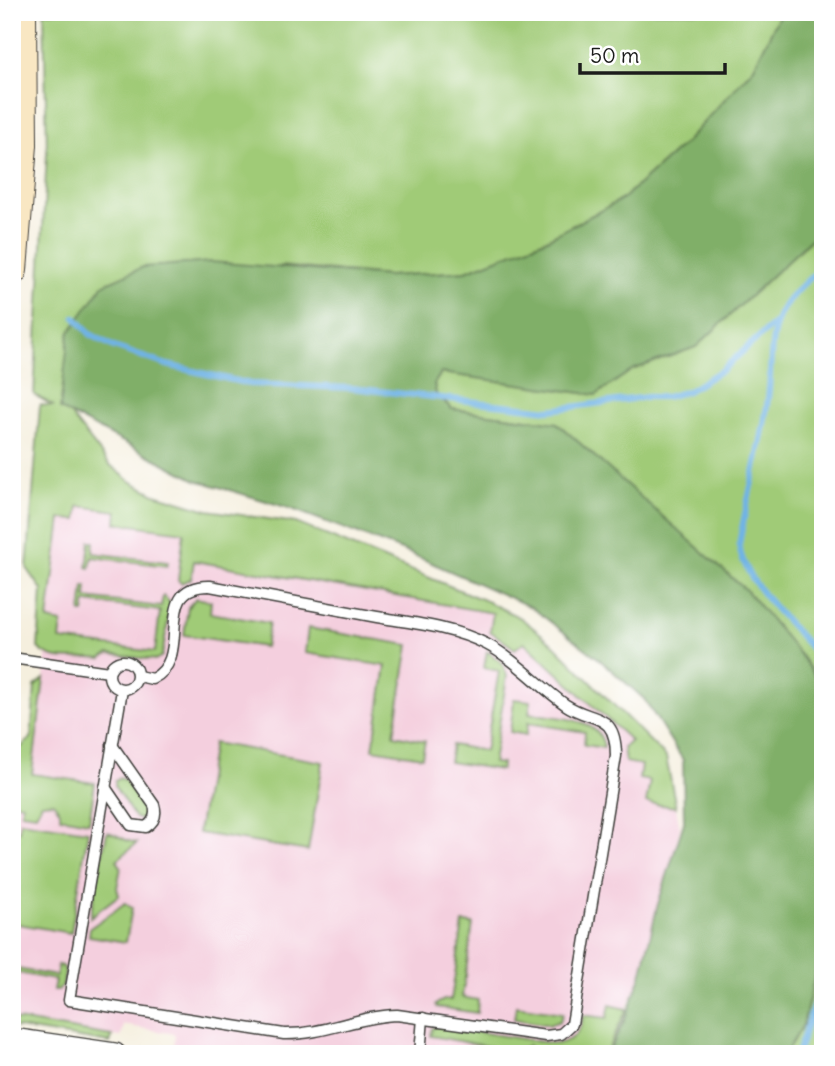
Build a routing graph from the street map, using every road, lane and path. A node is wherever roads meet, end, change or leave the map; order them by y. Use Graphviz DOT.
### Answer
graph roads {
  1 [pos="21,12"];
  2 [pos="17,132"];
  3 [pos="12,270"];
  4 [pos="12,658"];
  5 [pos="109,672"];
  6 [pos="138,677"];
  7 [pos="122,690"];
  8 [pos="112,745"];
  9 [pos="105,787"];
  10 [pos="423,1018"];
  11 [pos="12,1039"];
  12 [pos="115,1054"];
  13 [pos="420,1054"];
  1 -- 2 [label="main road"];
  2 -- 3 [label="main road"];
  4 -- 5 [label="lane"];
  5 -- 6 [label="lane"];
  5 -- 7 [label="lane"];
  6 -- 7 [label="lane"];
  6 -- 10 [label="lane"];
  7 -- 8 [label="lane"];
  8 -- 9 [label="lane"];
  8 -- 9 [label="lane"];
  9 -- 10 [label="lane"];
  10 -- 13 [label="lane"];
  11 -- 12 [label="street"];
}
